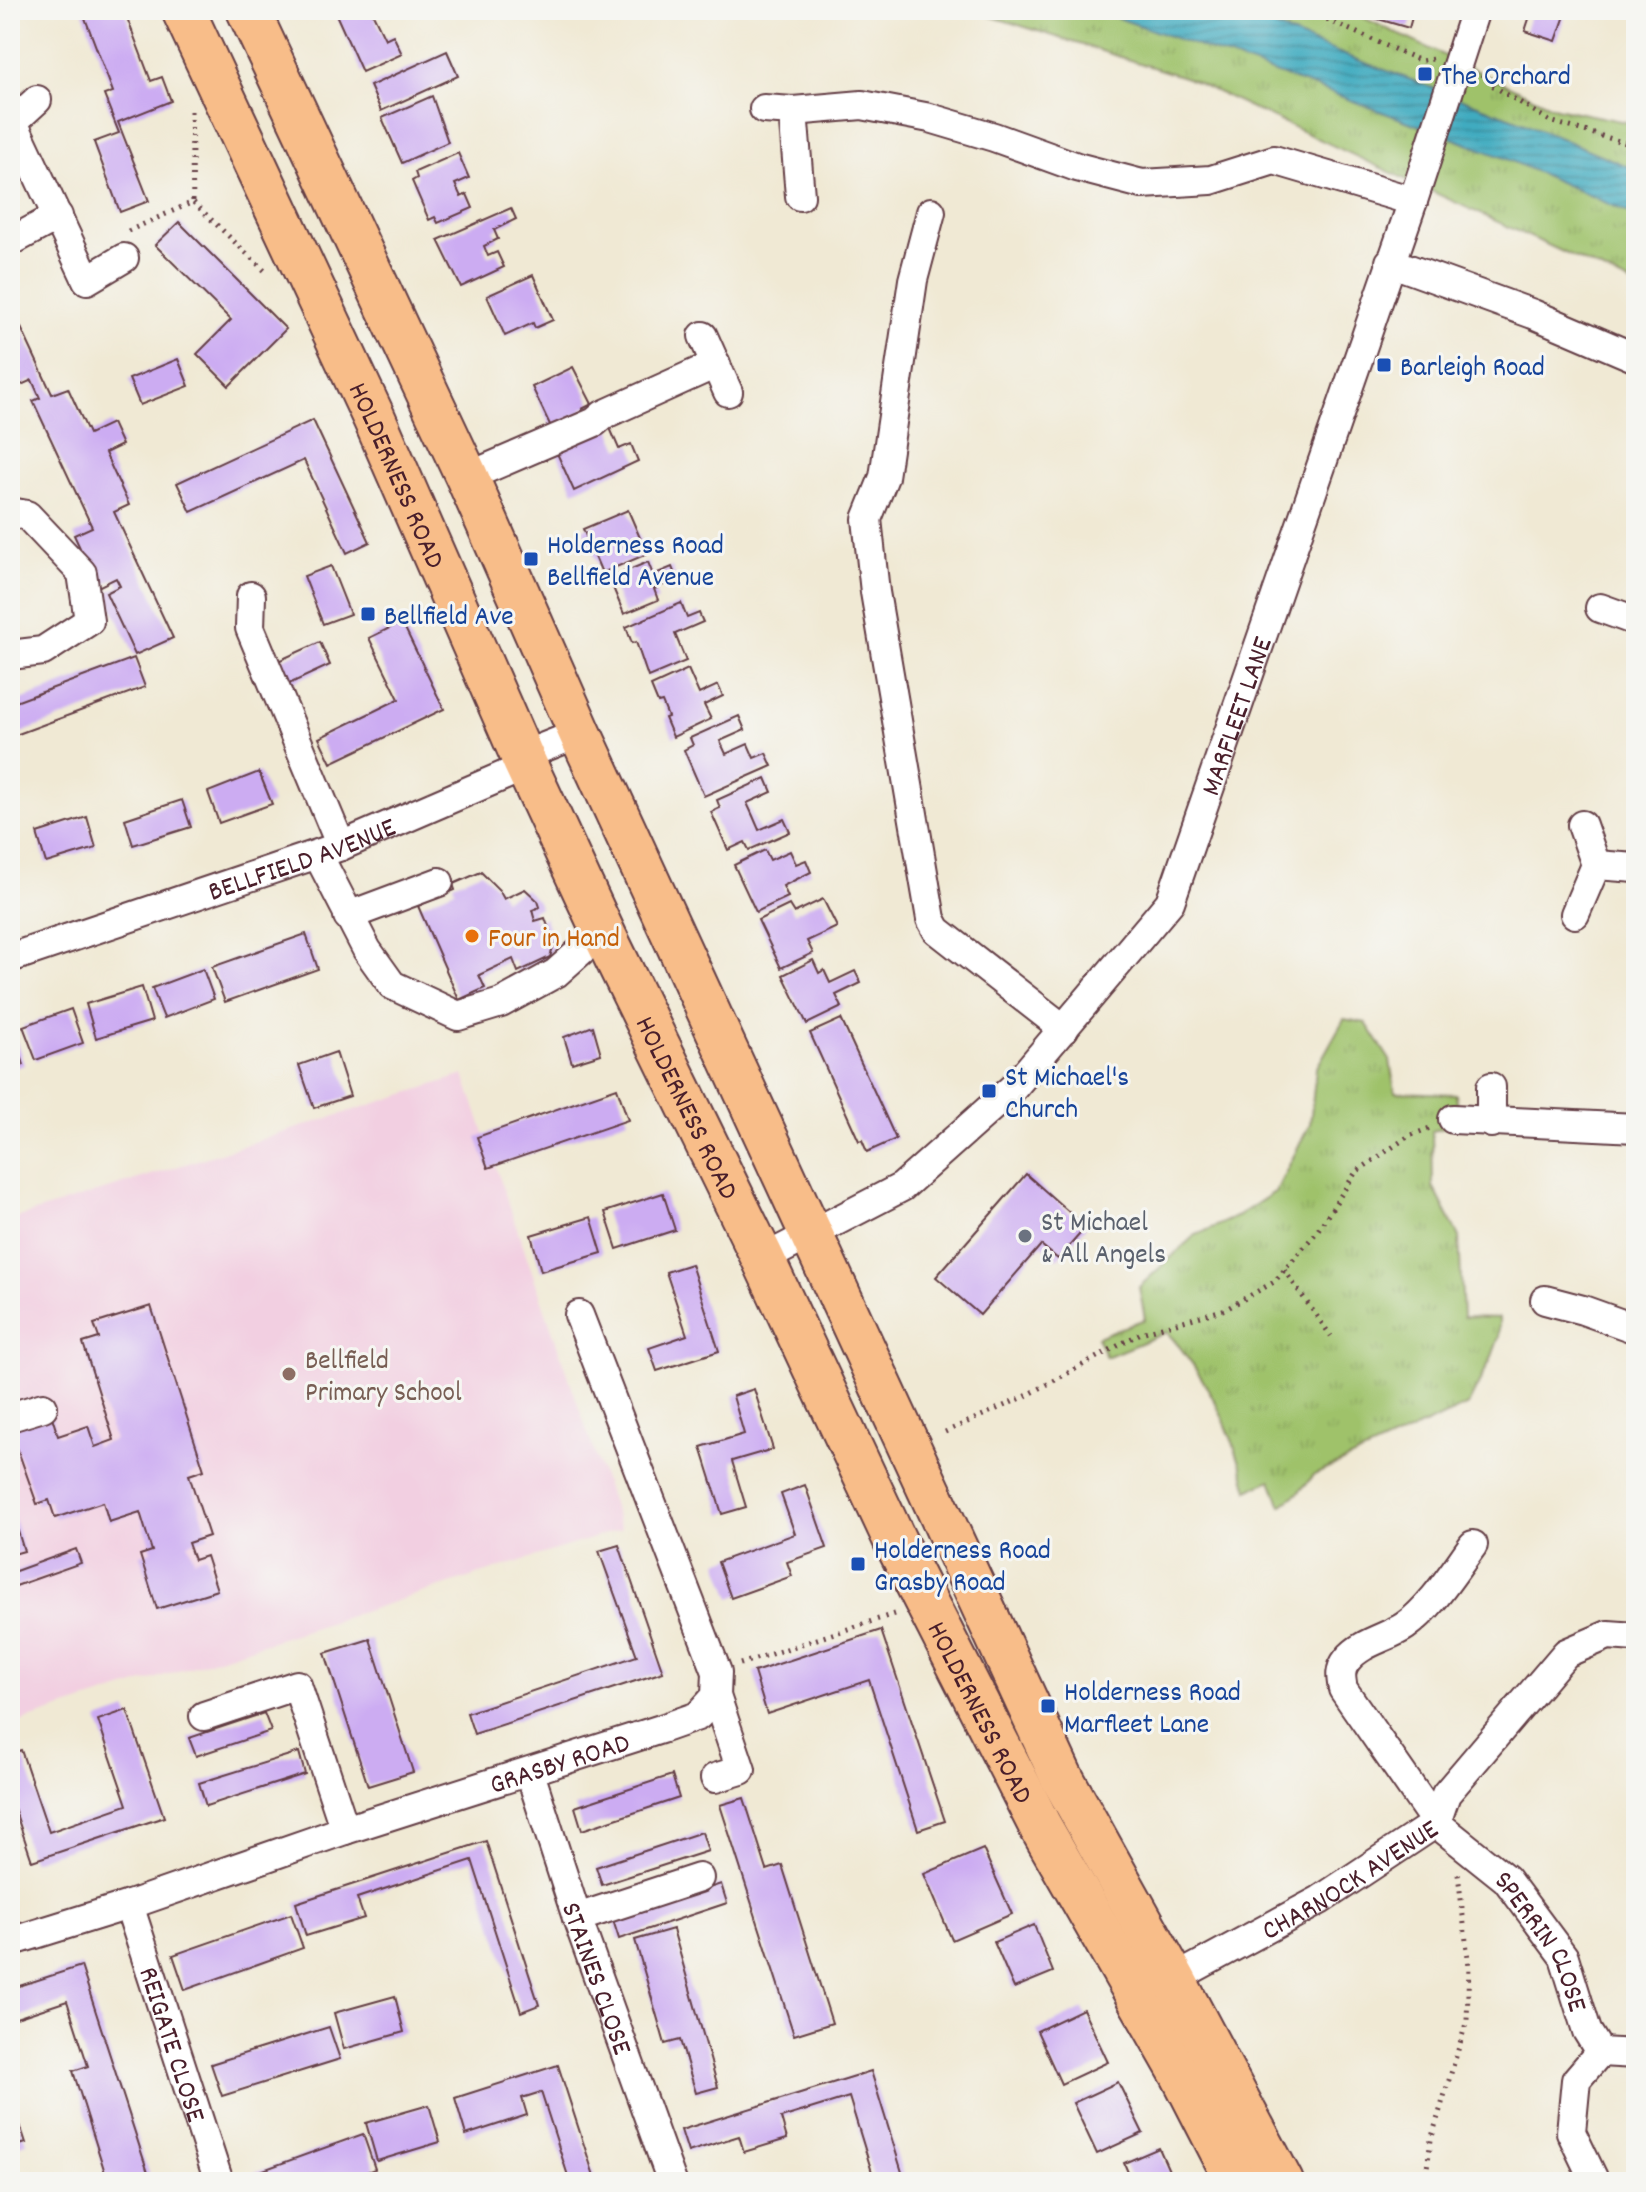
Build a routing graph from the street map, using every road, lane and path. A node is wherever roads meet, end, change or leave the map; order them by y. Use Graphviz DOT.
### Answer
graph roads {
  1 [pos="183,10"];
  2 [pos="248,10"];
  3 [pos="1305,10"];
  4 [pos="1475,10"];
  5 [pos="1460,59"];
  6 [pos="37,100"];
  7 [pos="764,109"];
  8 [pos="793,111"];
  9 [pos="1636,146"];
  10 [pos="800,196"];
  11 [pos="1413,201"];
  12 [pos="931,212"];
  13 [pos="58,216"];
  14 [pos="10,242"];
  15 [pos="124,258"];
  16 [pos="1390,262"];
  17 [pos="272,278"];
  18 [pos="703,336"];
  19 [pos="1636,358"];
  20 [pos="716,364"];
  21 [pos="728,392"];
  22 [pos="467,477"];
  23 [pos="10,512"];
  24 [pos="251,596"];
  25 [pos="1600,608"];
  26 [pos="1636,621"];
  27 [pos="10,655"];
  28 [pos="580,733"];
  29 [pos="524,761"];
  30 [pos="1582,825"];
  31 [pos="329,851"];
  32 [pos="1596,865"];
  33 [pos="1636,868"];
  34 [pos="439,882"];
  35 [pos="1575,914"];
  36 [pos="348,916"];
  37 [pos="606,938"];
  38 [pos="10,958"];
  39 [pos="1064,1029"];
  40 [pos="1491,1087"];
  41 [pos="1453,1119"];
  42 [pos="1491,1123"];
  43 [pos="1636,1128"];
  44 [pos="810,1234"];
  45 [pos="763,1259"];
  46 [pos="1284,1270"];
  47 [pos="1545,1300"];
  48 [pos="579,1315"];
  49 [pos="1636,1329"];
  50 [pos="1331,1336"];
  51 [pos="43,1407"];
  52 [pos="10,1417"];
  53 [pos="945,1432"];
  54 [pos="1473,1545"];
  55 [pos="932,1615"];
  56 [pos="1636,1637"];
  57 [pos="716,1684"];
  58 [pos="204,1716"];
  59 [pos="1052,1757"];
  60 [pos="530,1773"];
  61 [pos="1015,1777"];
  62 [pos="715,1778"];
  63 [pos="1443,1828"];
  64 [pos="345,1830"];
  65 [pos="699,1878"];
  66 [pos="129,1905"];
  67 [pos="577,1918"];
  68 [pos="12,1935"];
  69 [pos="1174,1979"];
  70 [pos="1600,2052"];
  71 [pos="1636,2054"];
  72 [pos="219,2182"];
  73 [pos="672,2182"];
  74 [pos="1237,2182"];
  75 [pos="1282,2182"];
  76 [pos="1425,2182"];
  77 [pos="1595,2182"];
  1 -- 29 [label="highway, HOLDERNESS ROAD"];
  2 -- 22 [label="highway, HOLDERNESS ROAD"];
  3 -- 5 [label="path"];
  4 -- 5 [label="street, MARFLEET LANE"];
  5 -- 9 [label="path"];
  5 -- 11 [label="street, MARFLEET LANE"];
  6 -- 13 [label="street"];
  7 -- 8 [label="street"];
  8 -- 10 [label="street"];
  8 -- 11 [label="street"];
  11 -- 16 [label="street, MARFLEET LANE"];
  12 -- 39 [label="street"];
  13 -- 14 [label="street"];
  13 -- 15 [label="street"];
  15 -- 17 [label="path"];
  16 -- 19 [label="street"];
  16 -- 39 [label="street, MARFLEET LANE"];
  18 -- 20 [label="street"];
  20 -- 21 [label="street"];
  20 -- 22 [label="street"];
  22 -- 28 [label="highway, HOLDERNESS ROAD"];
  23 -- 27 [label="street"];
  24 -- 31 [label="street"];
  25 -- 26 [label="street"];
  28 -- 29 [label="street, BELLFIELD AVENUE"];
  28 -- 44 [label="highway, HOLDERNESS ROAD"];
  29 -- 31 [label="street, BELLFIELD AVENUE"];
  29 -- 37 [label="highway, HOLDERNESS ROAD"];
  30 -- 32 [label="street"];
  31 -- 36 [label="street"];
  31 -- 38 [label="street, BELLFIELD AVENUE"];
  32 -- 33 [label="street"];
  32 -- 35 [label="street"];
  34 -- 36 [label="street"];
  36 -- 37 [label="street"];
  37 -- 45 [label="highway, HOLDERNESS ROAD"];
  39 -- 44 [label="street, MARFLEET LANE"];
  40 -- 42 [label="street"];
  41 -- 42 [label="street"];
  41 -- 46 [label="path"];
  42 -- 43 [label="street"];
  44 -- 45 [label="street, MARFLEET LANE"];
  44 -- 59 [label="highway, HOLDERNESS ROAD"];
  45 -- 55 [label="highway, HOLDERNESS ROAD"];
  46 -- 50 [label="path"];
  46 -- 53 [label="path"];
  47 -- 49 [label="street"];
  48 -- 57 [label="street"];
  51 -- 52 [label="street"];
  54 -- 63 [label="street, SPERRIN CLOSE"];
  55 -- 57 [label="path"];
  55 -- 61 [label="highway, HOLDERNESS ROAD"];
  56 -- 63 [label="street, CHARNOCK AVENUE"];
  57 -- 60 [label="street, GRASBY ROAD"];
  57 -- 62 [label="street"];
  58 -- 64 [label="street"];
  59 -- 61 [label="street"];
  59 -- 69 [label="highway, HOLDERNESS ROAD"];
  60 -- 64 [label="street, GRASBY ROAD"];
  60 -- 67 [label="street, STAINES CLOSE"];
  61 -- 74 [label="highway, HOLDERNESS ROAD"];
  63 -- 69 [label="street, CHARNOCK AVENUE"];
  63 -- 70 [label="street, SPERRIN CLOSE"];
  63 -- 76 [label="path"];
  64 -- 66 [label="street, GRASBY ROAD"];
  65 -- 67 [label="street"];
  66 -- 68 [label="street, GRASBY ROAD"];
  66 -- 72 [label="street, REIGATE CLOSE"];
  67 -- 73 [label="street, STAINES CLOSE"];
  69 -- 75 [label="highway, HOLDERNESS ROAD"];
  70 -- 71 [label="street"];
  70 -- 77 [label="street"];
}
